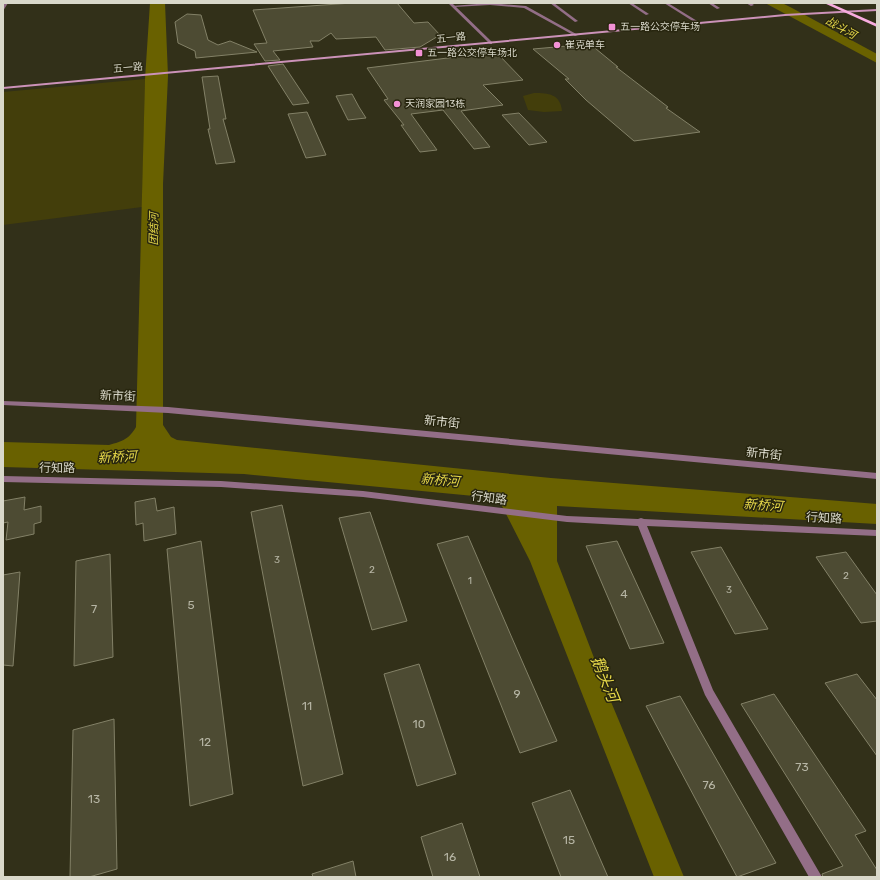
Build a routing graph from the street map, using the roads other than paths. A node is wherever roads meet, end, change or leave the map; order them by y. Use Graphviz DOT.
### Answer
graph roads {
  1 [pos="6,3"];
  2 [pos="552,3"];
  3 [pos="630,3"];
  4 [pos="666,3"];
  5 [pos="710,3"];
  6 [pos="748,3"];
  7 [pos="826,3"];
  8 [pos="452,5"];
  9 [pos="752,5"];
  10 [pos="837,6"];
  11 [pos="718,8"];
  12 [pos="3,9"];
  13 [pos="877,9"];
  14 [pos="847,10"];
  15 [pos="801,13"];
  16 [pos="647,14"];
  17 [pos="783,14"];
  18 [pos="576,21"];
  19 [pos="877,21"];
  20 [pos="700,24"];
  21 [pos="877,26"];
  22 [pos="576,35"];
  23 [pos="490,42"];
  24 [pos="3,86"];
  25 [pos="3,403"];
  26 [pos="877,476"];
  27 [pos="3,479"];
  28 [pos="641,522"];
  29 [pos="877,533"];
  30 [pos="816,877"];
  1 -- 12 [label="street"];
  2 -- 18 [label="street"];
  3 -- 16 [label="street"];
  4 -- 20 [label="street"];
  5 -- 11 [label="street"];
  6 -- 9 [label="street"];
  7 -- 10 [label="main road"];
  8 -- 22 [label="street"];
  8 -- 23 [label="street"];
  10 -- 14 [label="main road"];
  10 -- 15 [label="main road, 五一路"];
  13 -- 14 [label="main road, 五一路"];
  14 -- 15 [label="main road, 五一路"];
  14 -- 19 [label="main road"];
  14 -- 21 [label="main road"];
  15 -- 17 [label="main road, 五一路"];
  17 -- 20 [label="main road, 五一路"];
  17 -- 23 [label="main road, 五一路"];
  20 -- 22 [label="main road, 五一路"];
  22 -- 23 [label="main road, 五一路"];
  23 -- 24 [label="main road, 五一路"];
  25 -- 26 [label="street, 新市街"];
  27 -- 28 [label="street, 行知路"];
  28 -- 29 [label="street, 行知路"];
  28 -- 30 [label="street"];
}
